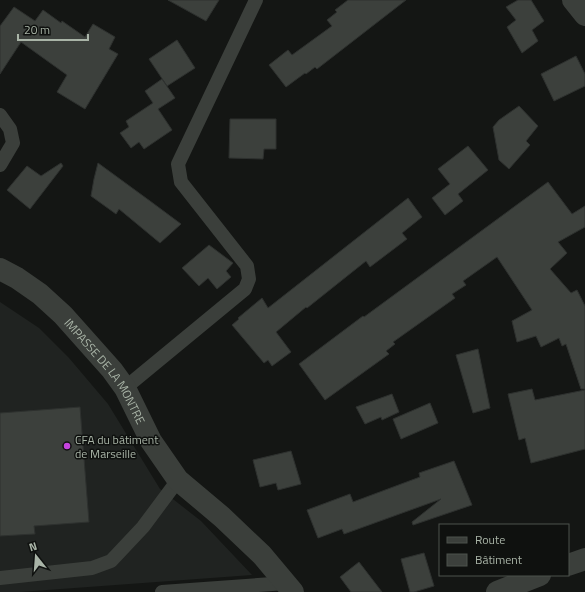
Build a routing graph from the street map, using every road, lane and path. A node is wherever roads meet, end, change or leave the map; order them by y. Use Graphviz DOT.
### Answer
graph roads {
  1 [pos="256,0"];
  2 [pos="573,0"];
  3 [pos="585,15"];
  4 [pos="0,115"];
  5 [pos="0,165"];
  6 [pos="0,269"];
  7 [pos="125,388"];
  8 [pos="178,480"];
  9 [pos="585,559"];
  10 [pos="569,565"];
  11 [pos="537,576"];
  12 [pos="0,578"];
  13 [pos="289,587"];
  14 [pos="162,592"];
  15 [pos="497,592"];
  1 -- 7 [label="lane"];
  2 -- 3 [label="street"];
  4 -- 5 [label="lane"];
  6 -- 7 [label="street, IMPASSE DE LA MONTRE"];
  7 -- 8 [label="street, IMPASSE DE LA MONTRE"];
  8 -- 12 [label="lane"];
  8 -- 13 [label="street, IMPASSE DE LA MONTRE"];
  9 -- 10 [label="street"];
  11 -- 15 [label="street"];
  13 -- 14 [label="lane"];
}
